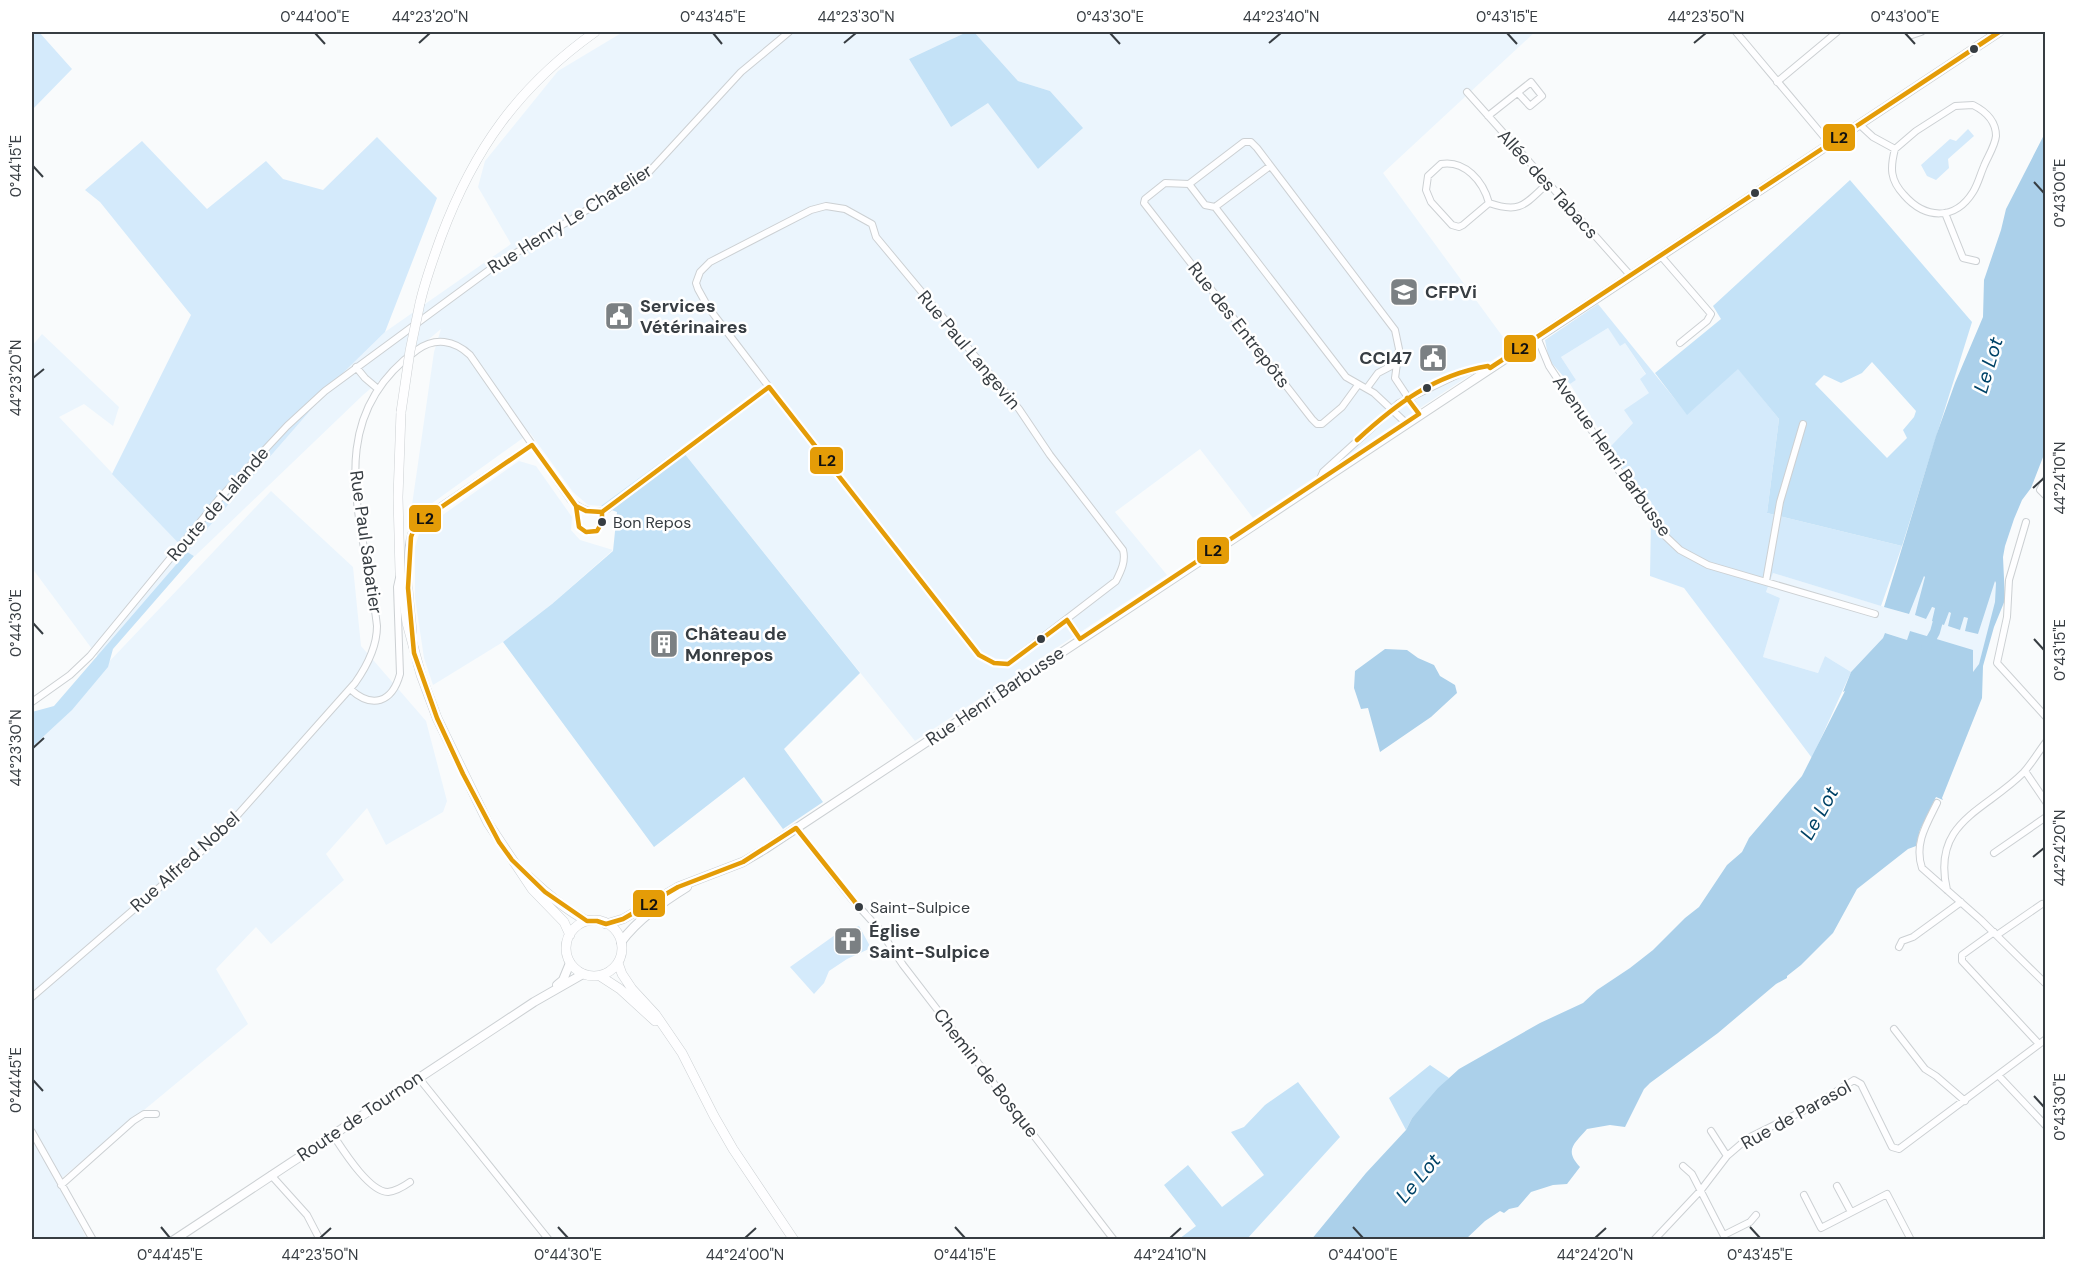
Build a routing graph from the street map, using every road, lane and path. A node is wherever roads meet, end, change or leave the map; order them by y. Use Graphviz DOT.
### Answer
graph roads {
  1 [pos="595,32"];
  2 [pos="789,32"];
  3 [pos="1736,32"];
  4 [pos="1837,32"];
  5 [pos="1908,32"];
  6 [pos="1921,32"];
  7 [pos="1997,33"];
  8 [pos="1777,82"];
  9 [pos="1467,92"];
  10 [pos="1518,93"];
  11 [pos="1488,116"];
  12 [pos="1860,124"];
  13 [pos="1830,144"];
  14 [pos="1895,149"];
  15 [pos="1270,166"];
  16 [pos="1548,183"];
  17 [pos="1189,184"];
  18 [pos="1489,202"];
  19 [pos="1215,207"];
  20 [pos="1946,213"];
  21 [pos="1660,255"];
  22 [pos="1976,261"];
  23 [pos="1630,275"];
  24 [pos="420,321"];
  25 [pos="1537,337"];
  26 [pos="1680,343"];
  27 [pos="1397,363"];
  28 [pos="356,367"];
  29 [pos="1490,368"];
  30 [pos="1358,385"];
  31 [pos="769,387"];
  32 [pos="1367,388"];
  33 [pos="378,389"];
  34 [pos="1407,398"];
  35 [pos="1392,409"];
  36 [pos="1419,414"];
  37 [pos="1406,423"];
  38 [pos="1803,424"];
  39 [pos="532,445"];
  40 [pos="2046,479"];
  41 [pos="1319,481"];
  42 [pos="2046,496"];
  43 [pos="2026,522"];
  44 [pos="400,572"];
  45 [pos="1766,581"];
  46 [pos="1875,614"];
  47 [pos="1067,620"];
  48 [pos="1080,639"];
  49 [pos="414,653"];
  50 [pos="370,657"];
  51 [pos="350,689"];
  52 [pos="32,702"];
  53 [pos="2046,717"];
  54 [pos="2046,742"];
  55 [pos="2025,771"];
  56 [pos="2046,802"];
  57 [pos="1937,803"];
  58 [pos="2046,817"];
  59 [pos="796,828"];
  60 [pos="1994,854"];
  61 [pos="512,860"];
  62 [pos="707,876"];
  63 [pos="1947,890"];
  64 [pos="1961,902"];
  65 [pos="2042,904"];
  66 [pos="587,921"];
  67 [pos="606,924"];
  68 [pos="1995,934"];
  69 [pos="570,935"];
  70 [pos="621,942"];
  71 [pos="1899,947"];
  72 [pos="570,963"];
  73 [pos="618,963"];
  74 [pos="583,974"];
  75 [pos="600,976"];
  76 [pos="2046,984"];
  77 [pos="548,994"];
  78 [pos="32,997"];
  79 [pos="1894,1029"];
  80 [pos="672,1037"];
  81 [pos="2046,1039"];
  82 [pos="2038,1044"];
  83 [pos="1998,1075"];
  84 [pos="418,1077"];
  85 [pos="1965,1101"];
  86 [pos="156,1114"];
  87 [pos="2046,1126"];
  88 [pos="1711,1131"];
  89 [pos="32,1132"];
  90 [pos="333,1135"];
  91 [pos="34,1144"];
  92 [pos="1727,1156"];
  93 [pos="1683,1166"];
  94 [pos="271,1176"];
  95 [pos="410,1182"];
  96 [pos="61,1185"];
  97 [pos="1837,1186"];
  98 [pos="1701,1190"];
  99 [pos="1804,1195"];
  100 [pos="1851,1212"];
  101 [pos="1756,1215"];
  102 [pos="1725,1237"];
  103 [pos="93,1239"];
  104 [pos="174,1239"];
  105 [pos="320,1239"];
  106 [pos="549,1239"];
  107 [pos="794,1239"];
  108 [pos="1114,1239"];
  109 [pos="1654,1239"];
  110 [pos="1911,1239"];
  1 -- 44 [label="main road, bridge"];
  2 -- 24 [label="street, Rue Henry Le Chatelier"];
  3 -- 8 [label="street"];
  4 -- 8 [label="street"];
  5 -- 6 [label="street"];
  7 -- 12 [label="main road, Rue Henri Barbusse"];
  8 -- 13 [label="street"];
  9 -- 11 [label="street, Allée des Tabacs"];
  10 -- 11 [label="street"];
  11 -- 16 [label="street, Allée des Tabacs"];
  12 -- 13 [label="main road, Rue Henri Barbusse"];
  12 -- 14 [label="street"];
  13 -- 21 [label="main road, Rue Henri Barbusse"];
  14 -- 20 [label="street"];
  14 -- 20 [label="street"];
  15 -- 17 [label="street"];
  15 -- 19 [label="street"];
  15 -- 27 [label="street"];
  16 -- 18 [label="street"];
  16 -- 23 [label="street, Allée des Tabacs"];
  17 -- 19 [label="street"];
  17 -- 30 [label="street, Rue des Entrepôts"];
  18 -- 18 [label="street"];
  19 -- 30 [label="street"];
  20 -- 22 [label="street"];
  21 -- 23 [label="main road, Rue Henri Barbusse"];
  21 -- 26 [label="street"];
  23 -- 25 [label="main road, Rue Henri Barbusse"];
  24 -- 28 [label="street, Route de Lalande"];
  25 -- 29 [label="main road, Rue Henri Barbusse"];
  25 -- 45 [label="street, Avenue Henri Barbusse"];
  27 -- 32 [label="street"];
  27 -- 34 [label="street"];
  28 -- 33 [label="street"];
  28 -- 52 [label="street, Route de Lalande"];
  29 -- 34 [label="street"];
  29 -- 36 [label="main road, Rue Henri Barbusse"];
  30 -- 32 [label="street"];
  31 -- 39 [label="street, Rue Paul Sabatier"];
  31 -- 47 [label="street, Rue Paul Langevin"];
  31 -- 47 [label="street, Rue Paul Langevin"];
  32 -- 35 [label="street"];
  33 -- 39 [label="street, Rue Paul Sabatier"];
  33 -- 50 [label="street, Rue Paul Sabatier"];
  34 -- 35 [label="street"];
  34 -- 36 [label="street"];
  35 -- 37 [label="street"];
  35 -- 41 [label="street"];
  36 -- 37 [label="main road, Rue Henri Barbusse"];
  37 -- 41 [label="main road, Rue Henri Barbusse"];
  38 -- 45 [label="street"];
  39 -- 49 [label="street"];
  40 -- 42 [label="street"];
  41 -- 48 [label="main road, Rue Henri Barbusse"];
  43 -- 53 [label="street"];
  44 -- 49 [label="main road"];
  44 -- 51 [label="street"];
  45 -- 46 [label="street, Avenue Henri Barbusse"];
  47 -- 48 [label="street"];
  48 -- 59 [label="main road, Rue Henri Barbusse"];
  49 -- 61 [label="main road"];
  50 -- 51 [label="street, Rue Alfred Nobel"];
  51 -- 78 [label="street, Rue Alfred Nobel"];
  54 -- 55 [label="street"];
  55 -- 56 [label="street"];
  55 -- 63 [label="street"];
  57 -- 63 [label="street"];
  58 -- 60 [label="street"];
  59 -- 62 [label="main road, Rue Henri Barbusse"];
  59 -- 108 [label="street, Chemin de Bosque"];
  61 -- 66 [label="main road"];
  61 -- 69 [label="main road"];
  62 -- 67 [label="main road, Rue Henri Barbusse"];
  62 -- 70 [label="main road, Rue Henri Barbusse"];
  63 -- 64 [label="street"];
  64 -- 68 [label="street"];
  64 -- 71 [label="street"];
  65 -- 68 [label="street"];
  66 -- 67 [label="main road"];
  66 -- 69 [label="main road"];
  67 -- 70 [label="main road"];
  68 -- 76 [label="street"];
  68 -- 82 [label="street"];
  69 -- 72 [label="main road"];
  70 -- 73 [label="main road"];
  72 -- 74 [label="main road"];
  72 -- 77 [label="main road"];
  73 -- 75 [label="main road"];
  73 -- 80 [label="main road"];
  74 -- 75 [label="main road"];
  74 -- 77 [label="main road, Route de Tournon"];
  75 -- 80 [label="main road"];
  77 -- 84 [label="main road, Route de Tournon"];
  79 -- 85 [label="street"];
  80 -- 107 [label="main road"];
  81 -- 82 [label="street, Rue de Parasol"];
  82 -- 83 [label="street, Rue de Parasol"];
  83 -- 85 [label="street, Rue de Parasol"];
  83 -- 87 [label="street"];
  84 -- 90 [label="main road, Route de Tournon"];
  84 -- 106 [label="street"];
  85 -- 92 [label="street, Rue de Parasol"];
  86 -- 96 [label="street"];
  88 -- 92 [label="street"];
  89 -- 91 [label="street"];
  90 -- 94 [label="main road, Route de Tournon"];
  90 -- 95 [label="street"];
  91 -- 96 [label="street"];
  92 -- 98 [label="street, Rue de Parasol"];
  93 -- 98 [label="street"];
  94 -- 104 [label="main road, Route de Tournon"];
  94 -- 105 [label="street"];
  96 -- 103 [label="street"];
  97 -- 100 [label="street"];
  98 -- 102 [label="street"];
  98 -- 109 [label="street, Rue de Parasol"];
  99 -- 100 [label="street"];
  100 -- 110 [label="street"];
  101 -- 102 [label="street"];
}
